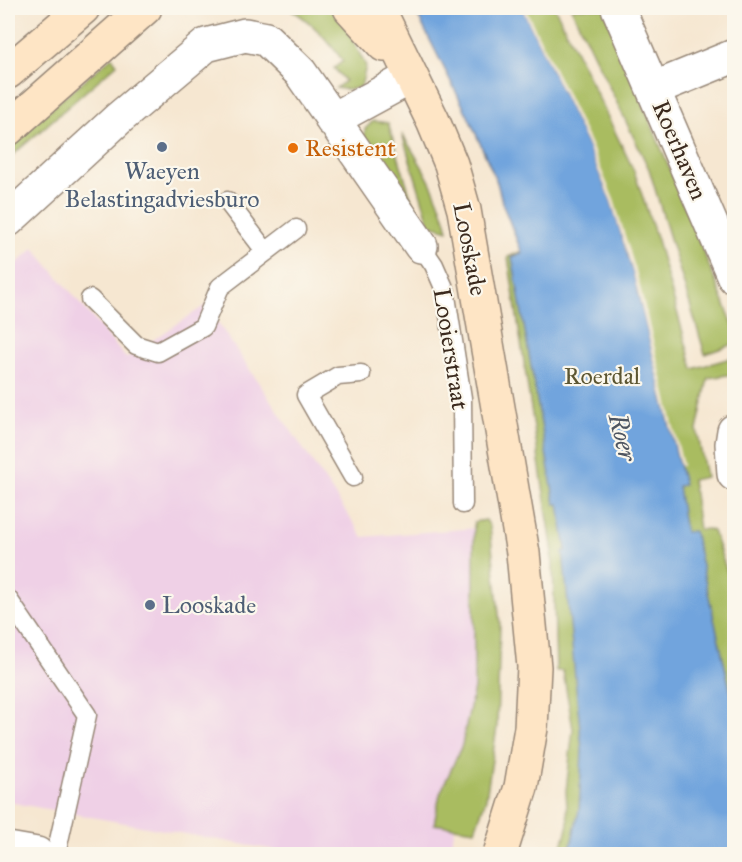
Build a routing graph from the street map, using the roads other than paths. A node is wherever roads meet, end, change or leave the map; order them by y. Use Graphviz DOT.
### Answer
graph roads {
  1 [pos="82,8"];
  2 [pos="145,8"];
  3 [pos="350,8"];
  4 [pos="378,8"];
  5 [pos="618,8"];
  6 [pos="110,39"];
  7 [pos="735,56"];
  8 [pos="8,72"];
  9 [pos="411,77"];
  10 [pos="654,89"];
  11 [pos="332,120"];
  12 [pos="8,129"];
  13 [pos="227,201"];
  14 [pos="8,220"];
  15 [pos="296,229"];
  16 [pos="421,246"];
  17 [pos="266,252"];
  18 [pos="735,277"];
  19 [pos="90,299"];
  20 [pos="361,374"];
  21 [pos="735,431"];
  22 [pos="735,474"];
  23 [pos="353,477"];
  24 [pos="463,504"];
  25 [pos="8,599"];
  26 [pos="8,849"];
  27 [pos="38,855"];
  28 [pos="56,855"];
  29 [pos="500,855"];
  1 -- 6 [label="street"];
  1 -- 8 [label="main road"];
  2 -- 6 [label="main road"];
  3 -- 9 [label="main road, Looskade"];
  4 -- 9 [label="main road, Looskade"];
  5 -- 10 [label="street, Roerhaven"];
  6 -- 12 [label="main road"];
  7 -- 10 [label="street"];
  9 -- 11 [label="street"];
  9 -- 29 [label="main road, Looskade"];
  10 -- 18 [label="street, Roerhaven"];
  11 -- 14 [label="street, Looierstraat"];
  11 -- 16 [label="street, Looierstraat"];
  13 -- 17 [label="lane"];
  15 -- 17 [label="lane"];
  16 -- 24 [label="lane, Looierstraat"];
  17 -- 19 [label="lane"];
  20 -- 23 [label="lane"];
  21 -- 22 [label="street"];
  25 -- 28 [label="lane"];
  26 -- 27 [label="street"];
}
